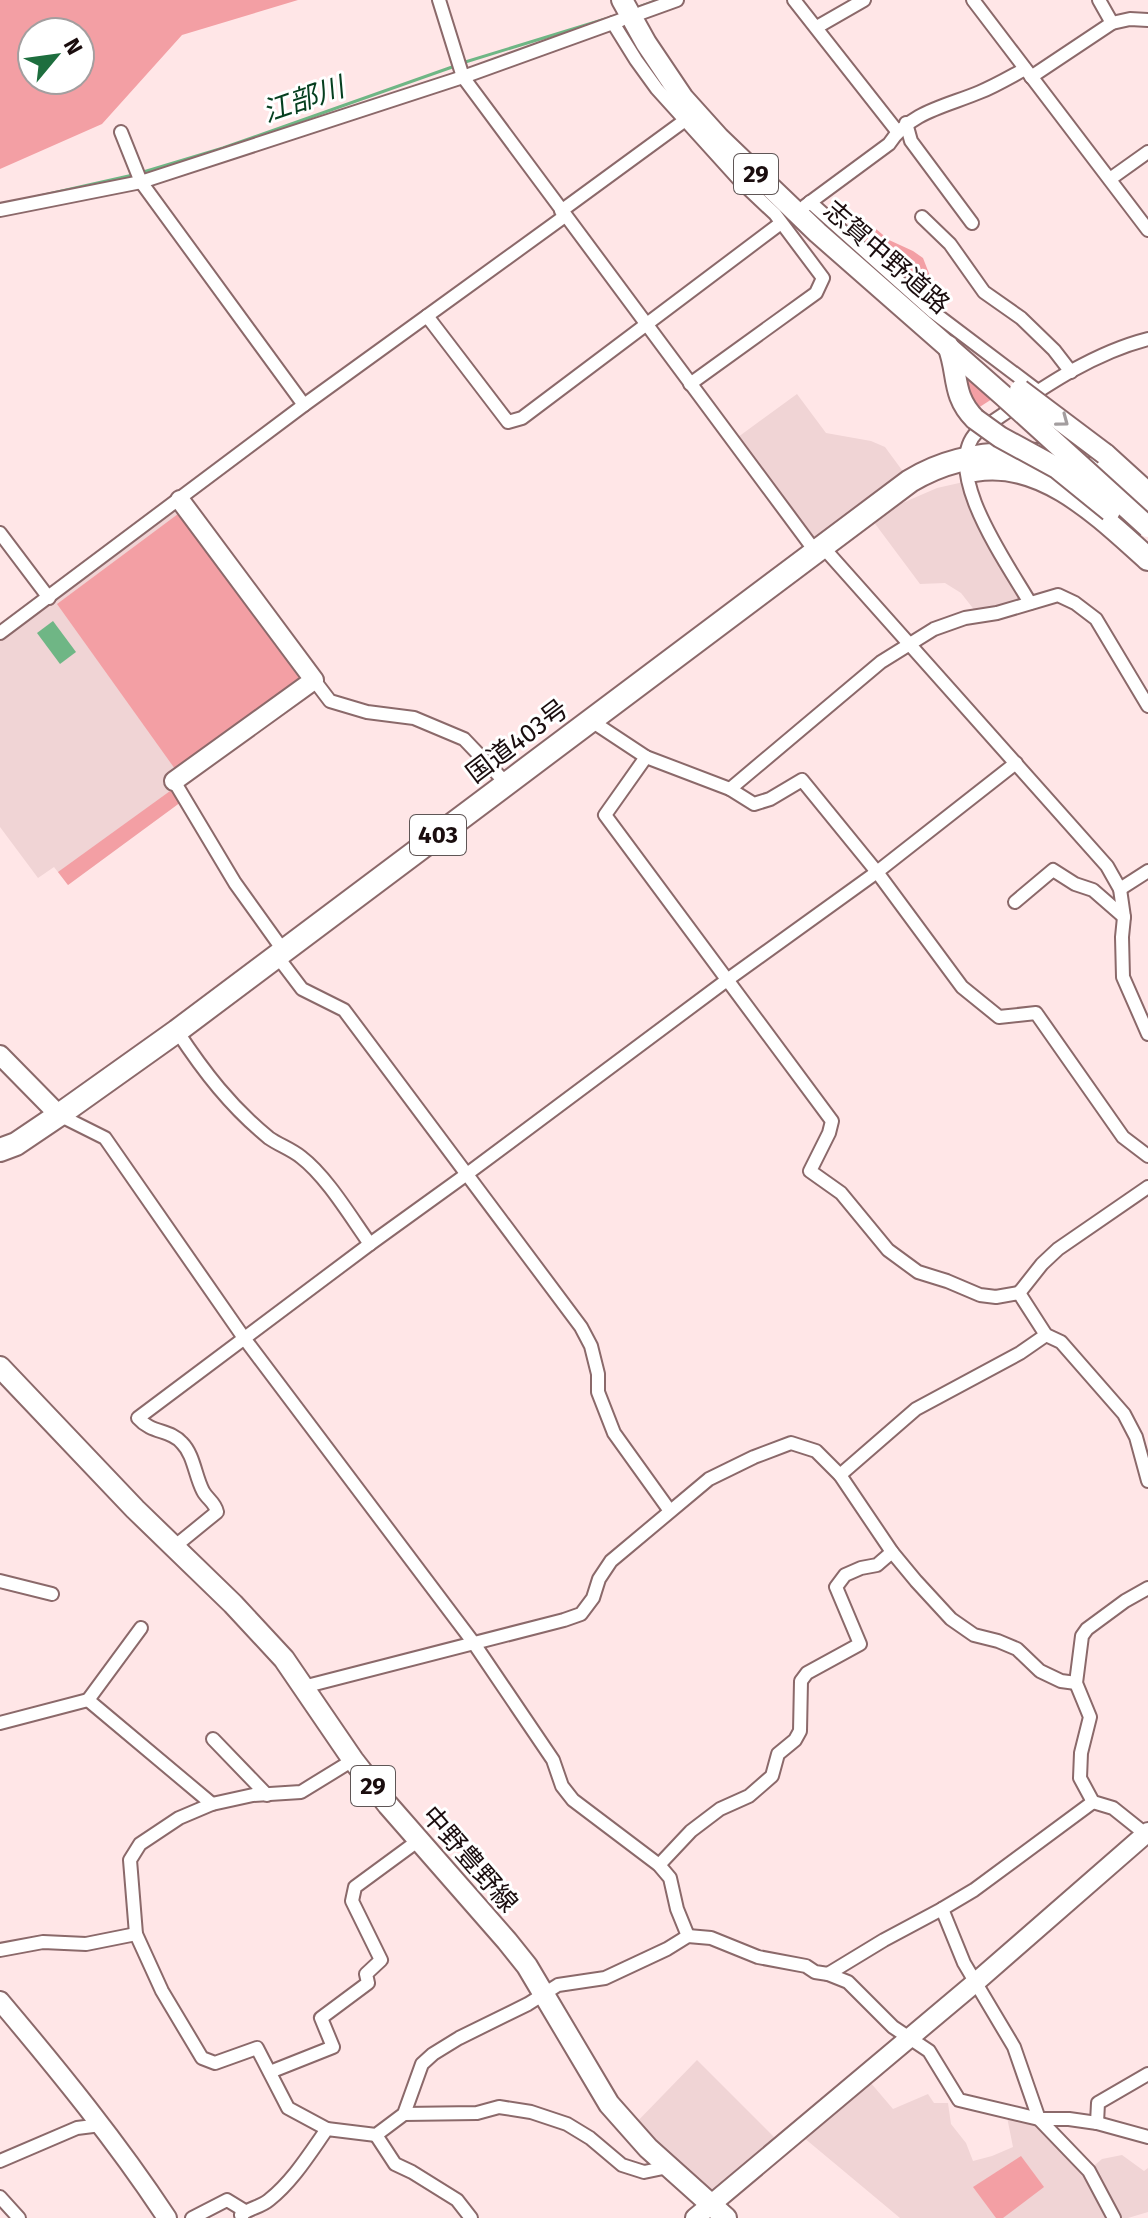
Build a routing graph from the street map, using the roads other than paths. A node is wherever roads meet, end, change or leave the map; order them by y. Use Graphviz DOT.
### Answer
graph roads {
  1 [pos="439,0"];
  2 [pos="677,0"];
  3 [pos="794,0"];
  4 [pos="864,0"];
  5 [pos="973,0"];
  6 [pos="1099,0"];
  7 [pos="641,13"];
  8 [pos="619,14"];
  9 [pos="1148,20"];
  10 [pos="1112,23"];
  11 [pos="817,27"];
  12 [pos="1028,73"];
  13 [pos="463,77"];
  14 [pos="684,121"];
  15 [pos="902,127"];
  16 [pos="121,132"];
  17 [pos="1148,152"];
  18 [pos="1110,179"];
  19 [pos="141,181"];
  20 [pos="0,210"];
  21 [pos="563,213"];
  22 [pos="922,217"];
  23 [pos="781,223"];
  24 [pos="972,223"];
  25 [pos="1148,230"];
  26 [pos="427,316"];
  27 [pos="920,320"];
  28 [pos="647,323"];
  29 [pos="1148,339"];
  30 [pos="948,346"];
  31 [pos="1071,372"];
  32 [pos="690,384"];
  33 [pos="1022,393"];
  34 [pos="304,405"];
  35 [pos="1060,460"];
  36 [pos="967,465"];
  37 [pos="1056,487"];
  38 [pos="1148,493"];
  39 [pos="180,500"];
  40 [pos="1148,508"];
  41 [pos="1148,527"];
  42 [pos="0,533"];
  43 [pos="1148,546"];
  44 [pos="818,549"];
  45 [pos="1148,559"];
  46 [pos="49,598"];
  47 [pos="1030,603"];
  48 [pos="0,633"];
  49 [pos="910,645"];
  50 [pos="314,680"];
  51 [pos="1148,706"];
  52 [pos="590,720"];
  53 [pos="646,757"];
  54 [pos="1016,763"];
  55 [pos="174,781"];
  56 [pos="507,784"];
  57 [pos="730,789"];
  58 [pos="1148,871"];
  59 [pos="877,872"];
  60 [pos="1120,889"];
  61 [pos="1015,902"];
  62 [pos="1124,917"];
  63 [pos="280,953"];
  64 [pos="727,980"];
  65 [pos="177,1031"];
  66 [pos="1148,1034"];
  67 [pos="0,1055"];
  68 [pos="59,1115"];
  69 [pos="0,1150"];
  70 [pos="1148,1156"];
  71 [pos="467,1174"];
  72 [pos="1148,1187"];
  73 [pos="370,1244"];
  74 [pos="1019,1293"];
  75 [pos="1046,1335"];
  76 [pos="244,1338"];
  77 [pos="0,1367"];
  78 [pos="1142,1435"];
  79 [pos="840,1475"];
  80 [pos="1148,1481"];
  81 [pos="670,1511"];
  82 [pos="174,1547"];
  83 [pos="892,1552"];
  84 [pos="0,1581"];
  85 [pos="1148,1588"];
  86 [pos="52,1594"];
  87 [pos="141,1628"];
  88 [pos="473,1642"];
  89 [pos="1076,1683"];
  90 [pos="303,1687"];
  91 [pos="88,1700"];
  92 [pos="0,1723"];
  93 [pos="213,1739"];
  94 [pos="353,1760"];
  95 [pos="267,1795"];
  96 [pos="1093,1802"];
  97 [pos="212,1804"];
  98 [pos="1147,1834"];
  99 [pos="419,1840"];
  100 [pos="659,1865"];
  101 [pos="942,1909"];
  102 [pos="136,1934"];
  103 [pos="688,1936"];
  104 [pos="0,1950"];
  105 [pos="828,1974"];
  106 [pos="976,1982"];
  107 [pos="545,1993"];
  108 [pos="0,2001"];
  109 [pos="910,2037"];
  110 [pos="270,2072"];
  111 [pos="1148,2074"];
  112 [pos="404,2114"];
  113 [pos="1039,2119"];
  114 [pos="1097,2123"];
  115 [pos="101,2125"];
  116 [pos="327,2129"];
  117 [pos="376,2135"];
  118 [pos="1148,2137"];
  119 [pos="0,2161"];
  120 [pos="668,2167"];
  121 [pos="0,2197"];
  122 [pos="719,2211"];
  123 [pos="243,2214"];
  124 [pos="19,2218"];
  125 [pos="167,2218"];
  126 [pos="192,2218"];
  127 [pos="471,2218"];
  128 [pos="695,2218"];
  129 [pos="1114,2218"];
  1 -- 13 [label="street"];
  2 -- 7 [label="street"];
  3 -- 11 [label="street"];
  4 -- 11 [label="street"];
  5 -- 12 [label="street"];
  6 -- 10 [label="street"];
  8 -- 13 [label="street"];
  8 -- 14 [label="street"];
  8 -- 27 [label="main road, 志賀中野道路 / 29"];
  9 -- 10 [label="street"];
  10 -- 12 [label="street"];
  11 -- 15 [label="street"];
  12 -- 15 [label="street"];
  12 -- 18 [label="street"];
  13 -- 19 [label="street"];
  13 -- 21 [label="street"];
  14 -- 21 [label="street"];
  14 -- 23 [label="street"];
  15 -- 24 [label="street"];
  15 -- 33 [label="street"];
  16 -- 19 [label="street"];
  17 -- 18 [label="street"];
  18 -- 25 [label="street"];
  19 -- 20 [label="street"];
  19 -- 34 [label="street"];
  21 -- 26 [label="street"];
  21 -- 28 [label="street"];
  22 -- 31 [label="street"];
  23 -- 28 [label="street"];
  23 -- 32 [label="street"];
  26 -- 28 [label="street"];
  26 -- 34 [label="street"];
  27 -- 30 [label="main road, 志賀中野道路 / 29"];
  27 -- 33 [label="main road, 29"];
  28 -- 32 [label="street"];
  29 -- 31 [label="street"];
  30 -- 33 [label="main road, 志賀中野道路 / 29"];
  30 -- 43 [label="main road, bridge"];
  31 -- 33 [label="street"];
  32 -- 44 [label="street"];
  33 -- 36 [label="street"];
  33 -- 38 [label="main road, 29, one-way, bridge"];
  33 -- 41 [label="main road, 志賀中野道路 / 29, bridge"];
  34 -- 39 [label="street"];
  35 -- 36 [label="highway, 国道403号 / 403"];
  35 -- 37 [label="highway"];
  35 -- 40 [label="highway, 国道403号 / 403"];
  36 -- 37 [label="highway, 国道403号 / 403"];
  36 -- 44 [label="highway, 国道403号 / 403"];
  36 -- 47 [label="street"];
  37 -- 45 [label="highway, 国道403号 / 403"];
  39 -- 46 [label="street"];
  39 -- 50 [label="street"];
  42 -- 46 [label="street"];
  44 -- 49 [label="street"];
  44 -- 52 [label="highway, 国道403号 / 403"];
  46 -- 48 [label="street"];
  47 -- 49 [label="street"];
  47 -- 51 [label="street"];
  49 -- 54 [label="street"];
  49 -- 57 [label="street"];
  50 -- 55 [label="street"];
  50 -- 56 [label="street"];
  52 -- 53 [label="street"];
  52 -- 56 [label="highway, 国道403号 / 403"];
  53 -- 57 [label="street"];
  53 -- 64 [label="street"];
  54 -- 59 [label="street"];
  54 -- 60 [label="street"];
  55 -- 63 [label="street"];
  56 -- 63 [label="highway, 国道403号 / 403"];
  57 -- 59 [label="street"];
  58 -- 60 [label="street"];
  59 -- 64 [label="street"];
  59 -- 70 [label="street"];
  60 -- 62 [label="street"];
  61 -- 62 [label="street"];
  62 -- 66 [label="street"];
  63 -- 65 [label="highway, 国道403号 / 403"];
  63 -- 71 [label="street"];
  64 -- 71 [label="street"];
  64 -- 74 [label="street"];
  65 -- 68 [label="highway, 国道403号 / 403"];
  65 -- 73 [label="street"];
  67 -- 68 [label="street"];
  68 -- 69 [label="highway, 国道403号 / 403"];
  68 -- 76 [label="street"];
  71 -- 73 [label="street"];
  71 -- 81 [label="street"];
  72 -- 74 [label="street"];
  73 -- 76 [label="street"];
  74 -- 75 [label="street"];
  75 -- 78 [label="street"];
  75 -- 79 [label="street"];
  76 -- 82 [label="street"];
  76 -- 88 [label="street"];
  77 -- 82 [label="main road, 中野豊野線 / 29"];
  78 -- 80 [label="street"];
  79 -- 81 [label="street"];
  79 -- 83 [label="street"];
  81 -- 88 [label="street"];
  82 -- 90 [label="main road, 中野豊野線 / 29"];
  83 -- 89 [label="street"];
  83 -- 100 [label="street"];
  84 -- 86 [label="street"];
  85 -- 89 [label="street"];
  87 -- 91 [label="street"];
  88 -- 90 [label="street"];
  88 -- 100 [label="street"];
  89 -- 96 [label="street"];
  90 -- 94 [label="main road, 中野豊野線 / 29"];
  91 -- 92 [label="street"];
  91 -- 97 [label="street"];
  93 -- 95 [label="street"];
  94 -- 95 [label="street"];
  94 -- 99 [label="main road, 中野豊野線 / 29"];
  95 -- 97 [label="street"];
  96 -- 98 [label="street"];
  96 -- 101 [label="street"];
  97 -- 102 [label="street"];
  98 -- 106 [label="street"];
  99 -- 107 [label="main road, 中野豊野線 / 29"];
  99 -- 110 [label="street"];
  100 -- 103 [label="street"];
  101 -- 105 [label="street"];
  101 -- 106 [label="street"];
  102 -- 104 [label="street"];
  102 -- 110 [label="street"];
  103 -- 105 [label="street"];
  103 -- 107 [label="street"];
  105 -- 109 [label="street"];
  106 -- 109 [label="street"];
  106 -- 113 [label="street"];
  107 -- 112 [label="street"];
  107 -- 120 [label="main road, 中野豊野線 / 29"];
  108 -- 115 [label="street"];
  109 -- 113 [label="street"];
  109 -- 122 [label="street"];
  110 -- 116 [label="street"];
  111 -- 114 [label="street"];
  112 -- 117 [label="street"];
  112 -- 120 [label="street"];
  113 -- 114 [label="street"];
  113 -- 129 [label="street"];
  114 -- 118 [label="street"];
  115 -- 119 [label="street"];
  115 -- 125 [label="street"];
  116 -- 117 [label="street"];
  116 -- 123 [label="street"];
  117 -- 127 [label="street"];
  120 -- 122 [label="main road, 中野豊野線 / 29"];
  121 -- 124 [label="street"];
  122 -- 128 [label="street"];
  123 -- 126 [label="street"];
}
